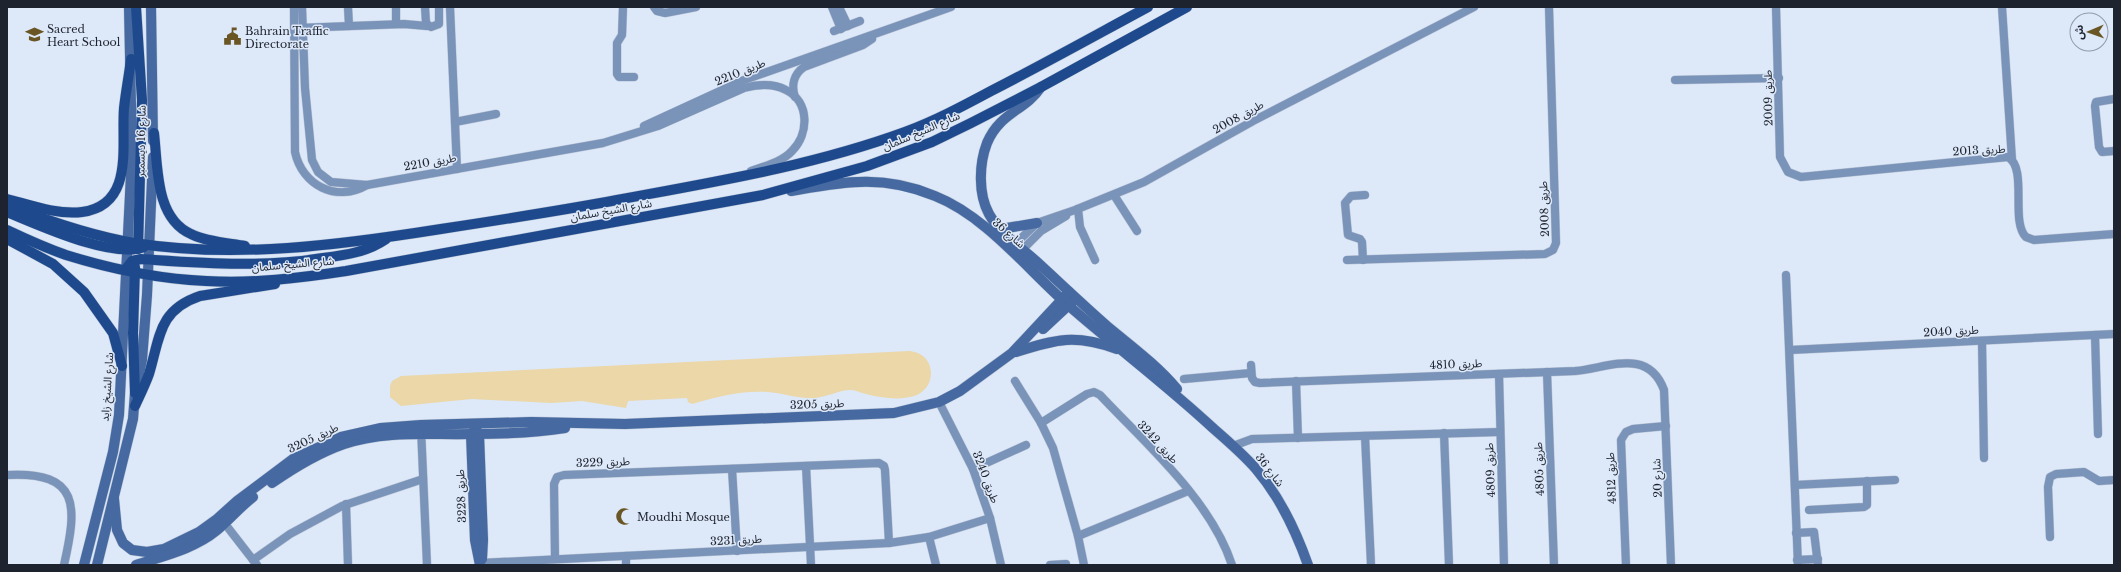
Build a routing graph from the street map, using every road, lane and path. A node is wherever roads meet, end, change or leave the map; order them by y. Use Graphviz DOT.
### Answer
graph roads {
  1 [pos="129,7"];
  2 [pos="136,7"];
  3 [pos="151,7"];
  4 [pos="294,7"];
  5 [pos="302,7"];
  6 [pos="348,7"];
  7 [pos="396,7"];
  8 [pos="425,7"];
  9 [pos="439,7"];
  10 [pos="450,7"];
  11 [pos="623,7"];
  12 [pos="654,7"];
  13 [pos="696,7"];
  14 [pos="835,7"];
  15 [pos="951,7"];
  16 [pos="1148,7"];
  17 [pos="1187,7"];
  18 [pos="1474,7"];
  19 [pos="1549,7"];
  20 [pos="1776,7"];
  21 [pos="2002,7"];
  22 [pos="860,21"];
  23 [pos="396,24"];
  24 [pos="349,26"];
  25 [pos="427,26"];
  26 [pos="299,28"];
  27 [pos="876,34"];
  28 [pos="131,59"];
  29 [pos="634,77"];
  30 [pos="1779,78"];
  31 [pos="295,79"];
  32 [pos="304,80"];
  33 [pos="1675,80"];
  34 [pos="1041,88"];
  35 [pos="795,97"];
  36 [pos="2114,99"];
  37 [pos="496,114"];
  38 [pos="455,122"];
  39 [pos="154,133"];
  40 [pos="616,139"];
  41 [pos="294,143"];
  42 [pos="310,143"];
  43 [pos="2114,151"];
  44 [pos="2012,160"];
  45 [pos="457,169"];
  46 [pos="1801,176"];
  47 [pos="730,179"];
  48 [pos="367,185"];
  49 [pos="763,195"];
  50 [pos="1114,195"];
  51 [pos="1365,195"];
  52 [pos="7,199"];
  53 [pos="7,203"];
  54 [pos="129,207"];
  55 [pos="1077,210"];
  56 [pos="7,212"];
  57 [pos="1037,223"];
  58 [pos="1001,229"];
  59 [pos="7,230"];
  60 [pos="1137,231"];
  61 [pos="2114,234"];
  62 [pos="388,237"];
  63 [pos="7,239"];
  64 [pos="150,245"];
  65 [pos="132,247"];
  66 [pos="1016,249"];
  67 [pos="267,250"];
  68 [pos="142,260"];
  69 [pos="1095,260"];
  70 [pos="1347,260"];
  71 [pos="1363,260"];
  72 [pos="130,271"];
  73 [pos="148,275"];
  74 [pos="1786,275"];
  75 [pos="302,278"];
  76 [pos="1069,299"];
  77 [pos="2114,334"];
  78 [pos="2095,335"];
  79 [pos="1982,341"];
  80 [pos="1790,350"];
  81 [pos="1123,352"];
  82 [pos="1012,353"];
  83 [pos="122,366"];
  84 [pos="1547,372"];
  85 [pos="1499,374"];
  86 [pos="1184,380"];
  87 [pos="1015,381"];
  88 [pos="1296,381"];
  89 [pos="1664,390"];
  90 [pos="135,393"];
  91 [pos="939,402"];
  92 [pos="135,406"];
  93 [pos="1195,411"];
  94 [pos="501,423"];
  95 [pos="1041,423"];
  96 [pos="466,424"];
  97 [pos="588,425"];
  98 [pos="1666,426"];
  99 [pos="421,429"];
  100 [pos="1500,432"];
  101 [pos="475,433"];
  102 [pos="1444,434"];
  103 [pos="2098,434"];
  104 [pos="1365,436"];
  105 [pos="1298,438"];
  106 [pos="1026,445"];
  107 [pos="1233,446"];
  108 [pos="1984,458"];
  109 [pos="806,466"];
  110 [pos="732,469"];
  111 [pos="973,469"];
  112 [pos="7,475"];
  113 [pos="423,478"];
  114 [pos="1895,480"];
  115 [pos="2114,480"];
  116 [pos="1867,481"];
  117 [pos="1795,485"];
  118 [pos="1188,491"];
  119 [pos="114,499"];
  120 [pos="346,504"];
  121 [pos="1808,510"];
  122 [pos="990,518"];
  123 [pos="222,520"];
  124 [pos="1796,533"];
  125 [pos="929,536"];
  126 [pos="1078,536"];
  127 [pos="2050,538"];
  128 [pos="889,543"];
  129 [pos="810,547"];
  130 [pos="737,551"];
  131 [pos="626,556"];
  132 [pos="556,558"];
  133 [pos="64,562"];
  134 [pos="255,562"];
  135 [pos="1818,562"];
  136 [pos="1307,563"];
  137 [pos="1798,563"];
  138 [pos="480,564"];
  139 [pos="1066,564"];
  140 [pos="84,565"];
  141 [pos="97,565"];
  142 [pos="136,565"];
  143 [pos="348,565"];
  144 [pos="427,565"];
  145 [pos="626,565"];
  146 [pos="812,565"];
  147 [pos="936,565"];
  148 [pos="1001,565"];
  149 [pos="1050,565"];
  150 [pos="1084,565"];
  151 [pos="1232,565"];
  152 [pos="1371,565"];
  153 [pos="1449,565"];
  154 [pos="1504,565"];
  155 [pos="1554,565"];
  156 [pos="1626,565"];
  157 [pos="1671,565"];
  1 -- 28 [label="street, شارع 16 ديسمبر"];
  2 -- 65 [label="main road"];
  3 -- 39 [label="street, شارع 16 ديسمبر"];
  4 -- 26 [label="street"];
  5 -- 26 [label="street"];
  6 -- 24 [label="street"];
  7 -- 23 [label="street"];
  8 -- 25 [label="street"];
  9 -- 25 [label="street"];
  10 -- 38 [label="street"];
  11 -- 29 [label="street"];
  12 -- 13 [label="street"];
  14 -- 22 [label="street"];
  15 -- 27 [label="street, طريق 2210"];
  16 -- 47 [label="main road, شارع الشيخ سلمان"];
  17 -- 34 [label="main road, شارع الشيخ سلمان"];
  18 -- 50 [label="street, طريق 2008"];
  19 -- 71 [label="street, طريق 2008"];
  20 -- 30 [label="street, طريق 2009"];
  21 -- 44 [label="street"];
  23 -- 24 [label="street"];
  23 -- 25 [label="street"];
  24 -- 26 [label="street"];
  26 -- 31 [label="street"];
  26 -- 32 [label="street"];
  27 -- 35 [label="street, طريق 2210"];
  27 -- 40 [label="street, طريق 2210"];
  28 -- 52 [label="main road"];
  28 -- 54 [label="street, شارع 16 ديسمبر"];
  30 -- 33 [label="street"];
  30 -- 46 [label="street, طريق 2009"];
  31 -- 32 [label="street"];
  31 -- 41 [label="street"];
  32 -- 42 [label="street"];
  34 -- 49 [label="main road, شارع الشيخ سلمان"];
  34 -- 58 [label="street, شارع 36"];
  35 -- 40 [label="street, طريق 2210"];
  35 -- 47 [label="street, طريق 2210"];
  36 -- 43 [label="street"];
  37 -- 38 [label="street"];
  38 -- 45 [label="street"];
  39 -- 64 [label="street, شارع 16 ديسمبر"];
  39 -- 67 [label="main road"];
  40 -- 45 [label="street, طريق 2210"];
  41 -- 42 [label="street"];
  41 -- 48 [label="street"];
  42 -- 48 [label="street"];
  44 -- 46 [label="street, طريق 2013"];
  44 -- 61 [label="street, طريق 2013"];
  45 -- 48 [label="street, طريق 2210"];
  47 -- 62 [label="main road, شارع الشيخ سلمان"];
  49 -- 66 [label="street, شارع 36"];
  49 -- 75 [label="main road, شارع الشيخ سلمان"];
  50 -- 55 [label="street, طريق 2008"];
  50 -- 60 [label="street"];
  51 -- 71 [label="street"];
  53 -- 65 [label="main road, شارع الشيخ سلمان"];
  54 -- 65 [label="street, شارع الشيخ زايد"];
  55 -- 57 [label="street, طريق 2008"];
  55 -- 66 [label="street, طريق 2008"];
  55 -- 69 [label="street"];
  56 -- 65 [label="main road"];
  57 -- 58 [label="street"];
  57 -- 66 [label="street, طريق 2008"];
  58 -- 66 [label="street, شارع 36"];
  59 -- 72 [label="main road, شارع الشيخ سلمان"];
  62 -- 67 [label="main road, شارع الشيخ سلمان"];
  62 -- 68 [label="main road"];
  63 -- 83 [label="main road"];
  64 -- 65 [label="main road, شارع الشيخ سلمان"];
  64 -- 67 [label="main road, شارع الشيخ سلمان"];
  64 -- 68 [label="street, شارع 16 ديسمبر"];
  65 -- 68 [label="main road"];
  65 -- 72 [label="street, شارع الشيخ زايد"];
  66 -- 76 [label="street, شارع 36"];
  68 -- 72 [label="main road"];
  68 -- 73 [label="street, شارع 16 ديسمبر"];
  70 -- 71 [label="street, طريق 2008"];
  72 -- 73 [label="main road, شارع الشيخ سلمان"];
  72 -- 83 [label="street, شارع الشيخ زايد"];
  72 -- 90 [label="main road"];
  73 -- 75 [label="main road, شارع الشيخ سلمان"];
  73 -- 90 [label="street"];
  74 -- 80 [label="street"];
  75 -- 92 [label="main road"];
  76 -- 81 [label="street, شارع 36"];
  76 -- 82 [label="street, طريق 3205"];
  76 -- 93 [label="street, شارع 36"];
  77 -- 78 [label="street, طريق 2040"];
  78 -- 79 [label="street, طريق 2040"];
  78 -- 103 [label="street"];
  79 -- 80 [label="street, طريق 2040"];
  79 -- 108 [label="street"];
  80 -- 117 [label="street"];
  81 -- 82 [label="street"];
  81 -- 93 [label="street, شارع 36"];
  82 -- 91 [label="street, طريق 3205"];
  83 -- 140 [label="street, شارع الشيخ زايد"];
  84 -- 85 [label="street, طريق 4810"];
  84 -- 89 [label="street, طريق 4810"];
  84 -- 155 [label="street, طريق 4805"];
  85 -- 88 [label="street, طريق 4810"];
  85 -- 100 [label="street, طريق 4809"];
  86 -- 88 [label="street, طريق 4810"];
  87 -- 95 [label="street"];
  88 -- 105 [label="street"];
  89 -- 98 [label="street, شارع 20"];
  90 -- 92 [label="street"];
  91 -- 97 [label="street, طريق 3205"];
  91 -- 111 [label="street, طريق 3240"];
  92 -- 119 [label="street"];
  93 -- 107 [label="street, شارع 36"];
  94 -- 96 [label="street, طريق 3205"];
  94 -- 97 [label="street, طريق 3205"];
  94 -- 101 [label="street"];
  95 -- 118 [label="street, طريق 3242"];
  95 -- 126 [label="street"];
  96 -- 99 [label="street, طريق 3205"];
  96 -- 101 [label="street"];
  97 -- 101 [label="street, طريق 3205"];
  98 -- 156 [label="street, طريق 4812"];
  98 -- 157 [label="street, شارع 20"];
  99 -- 101 [label="street, طريق 3205"];
  99 -- 113 [label="street"];
  99 -- 123 [label="street, طريق 3205"];
  100 -- 102 [label="street"];
  100 -- 154 [label="street, طريق 4809"];
  101 -- 138 [label="street, طريق 3228"];
  102 -- 104 [label="street"];
  102 -- 153 [label="street"];
  104 -- 105 [label="street"];
  104 -- 152 [label="street"];
  105 -- 107 [label="street"];
  106 -- 111 [label="street"];
  107 -- 136 [label="street, شارع 36"];
  109 -- 110 [label="street, طريق 3229"];
  109 -- 128 [label="street, طريق 3229"];
  109 -- 129 [label="street"];
  110 -- 130 [label="street"];
  110 -- 132 [label="street, طريق 3229"];
  111 -- 122 [label="street, طريق 3240"];
  112 -- 133 [label="street"];
  113 -- 120 [label="street"];
  113 -- 144 [label="street"];
  114 -- 116 [label="street"];
  115 -- 127 [label="street"];
  116 -- 117 [label="street"];
  116 -- 121 [label="street"];
  117 -- 124 [label="street"];
  118 -- 126 [label="street"];
  118 -- 151 [label="street, طريق 3242"];
  119 -- 123 [label="street, طريق 3205"];
  119 -- 141 [label="street"];
  120 -- 134 [label="street"];
  120 -- 143 [label="street"];
  122 -- 125 [label="street, طريق 3231"];
  122 -- 148 [label="street, طريق 3240"];
  123 -- 134 [label="street"];
  123 -- 142 [label="street, طريق 3205"];
  124 -- 135 [label="street"];
  124 -- 137 [label="street"];
  125 -- 128 [label="street, طريق 3231"];
  125 -- 147 [label="street"];
  126 -- 150 [label="street"];
  128 -- 129 [label="street, طريق 3231"];
  129 -- 130 [label="street, طريق 3231"];
  129 -- 146 [label="street"];
  130 -- 131 [label="street, طريق 3231"];
  131 -- 132 [label="street, طريق 3231"];
  131 -- 145 [label="street"];
  132 -- 138 [label="street, طريق 3231"];
  135 -- 137 [label="street"];
  139 -- 149 [label="street"];
}
